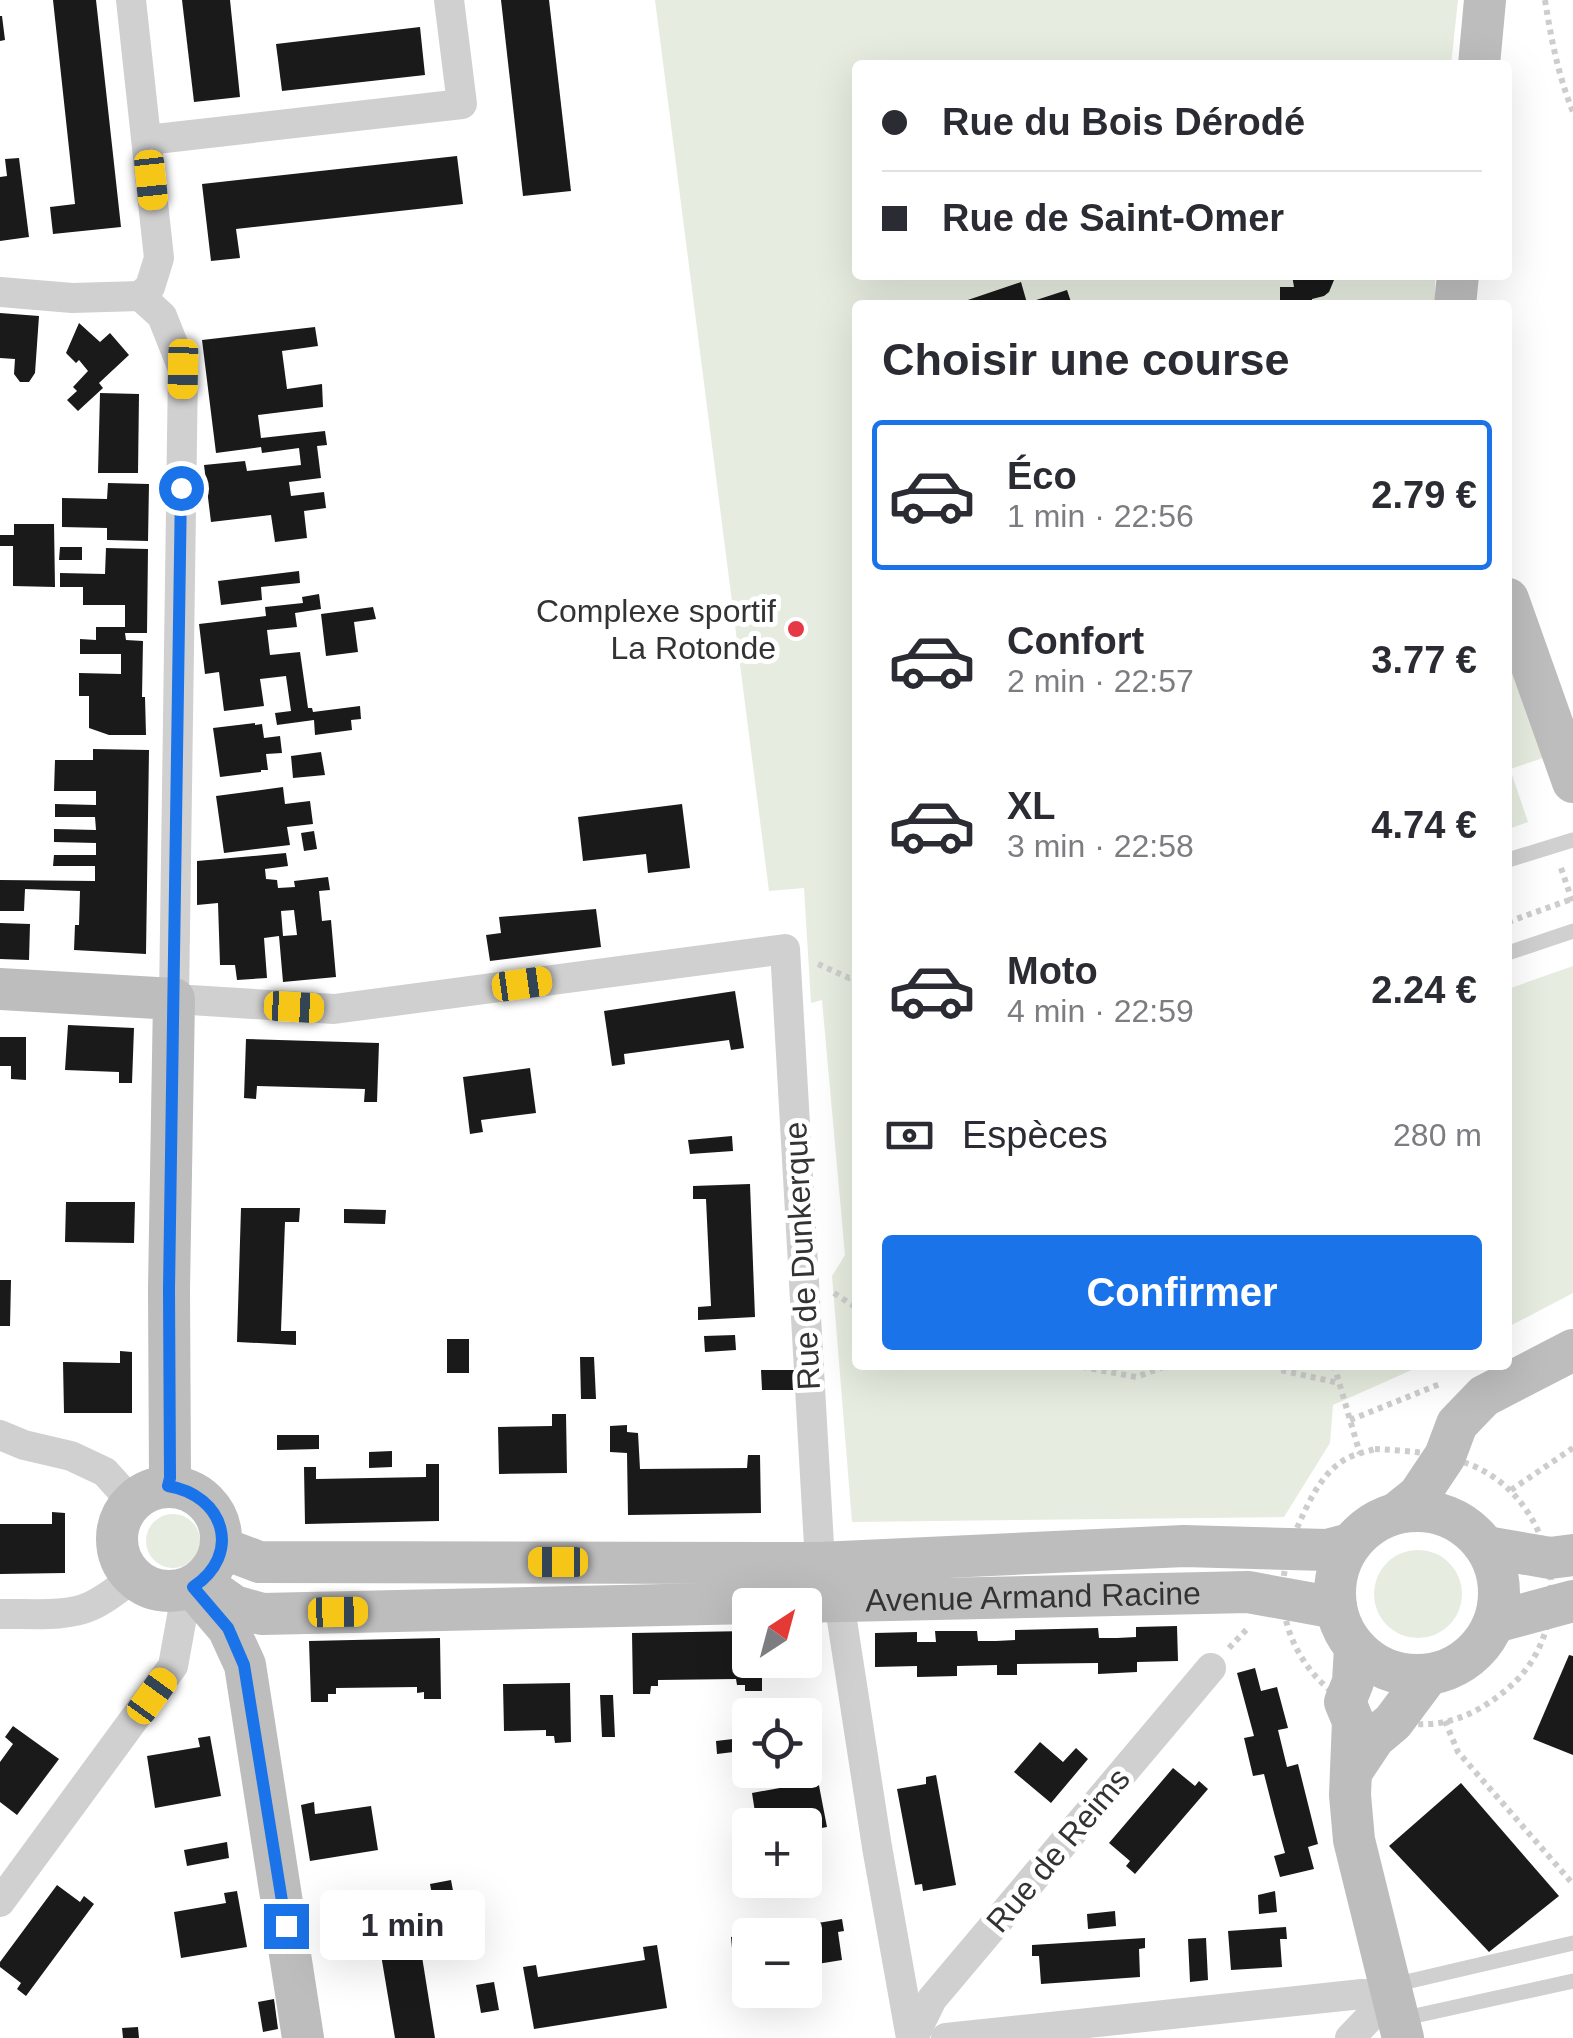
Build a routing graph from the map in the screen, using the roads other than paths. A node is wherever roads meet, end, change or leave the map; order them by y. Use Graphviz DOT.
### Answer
graph roads {
  1 [pos="131,0"];
  2 [pos="449,0"];
  3 [pos="1485,0"];
  4 [pos="1479,60"];
  5 [pos="147,140"];
  6 [pos="0,292"];
  7 [pos="140,296"];
  8 [pos="1512,609"];
  9 [pos="1573,782"];
  10 [pos="1573,840"];
  11 [pos="1512,859"];
  12 [pos="1573,932"];
  13 [pos="1512,952"];
  14 [pos="0,989"];
  15 [pos="174,1000"];
  16 [pos="1573,1350"];
  17 [pos="0,1435"];
  18 [pos="1444,1456"];
  19 [pos="150,1494"];
  20 [pos="1398,1512"];
  21 [pos="1475,1536"];
  22 [pos="1350,1544"];
  23 [pos="1562,1557"];
  24 [pos="820,1563"];
  25 [pos="200,1577"];
  26 [pos="132,1578"];
  27 [pos="839,1602"];
  28 [pos="1563,1603"];
  29 [pos="1336,1608"];
  30 [pos="0,1614"];
  31 [pos="1495,1622"];
  32 [pos="1355,1648"];
  33 [pos="1211,1668"];
  34 [pos="1428,1675"];
  35 [pos="1352,1771"];
  36 [pos="0,1902"];
  37 [pos="1573,1943"];
  38 [pos="1573,1982"];
  39 [pos="1395,2010"];
  40 [pos="303,2038"];
  41 [pos="912,2038"];
  42 [pos="946,2038"];
  43 [pos="1350,2038"];
  1 -- 5 [label="street"];
  2 -- 5 [label="street"];
  3 -- 4 [label="street"];
  5 -- 7 [label="street"];
  6 -- 7 [label="street"];
  7 -- 15 [label="street"];
  8 -- 9 [label="street"];
  10 -- 11 [label="lane"];
  12 -- 13 [label="lane"];
  14 -- 15 [label="street"];
  15 -- 19 [label="street"];
  15 -- 24 [label="street, Rue de Dunkerque"];
  16 -- 18 [label="street"];
  17 -- 19 [label="street"];
  18 -- 20 [label="street"];
  18 -- 21 [label="street"];
  19 -- 25 [label="street"];
  19 -- 26 [label="street"];
  20 -- 21 [label="street"];
  20 -- 22 [label="street"];
  21 -- 23 [label="street"];
  21 -- 31 [label="street"];
  22 -- 24 [label="street, Avenue Armand Racine"];
  22 -- 29 [label="street"];
  24 -- 25 [label="street, Avenue Armand Racine"];
  25 -- 26 [label="street"];
  25 -- 27 [label="street, Avenue Armand Racine"];
  25 -- 36 [label="street"];
  25 -- 40 [label="street"];
  26 -- 30 [label="street"];
  27 -- 29 [label="street, Avenue Armand Racine"];
  27 -- 41 [label="street"];
  28 -- 31 [label="street"];
  29 -- 32 [label="street"];
  31 -- 34 [label="street"];
  32 -- 34 [label="street"];
  32 -- 35 [label="street"];
  33 -- 41 [label="street, Rue de Reims"];
  34 -- 35 [label="street"];
  35 -- 39 [label="street"];
  37 -- 39 [label="lane"];
  38 -- 39 [label="lane"];
  39 -- 42 [label="street"];
  39 -- 43 [label="street"];
}
